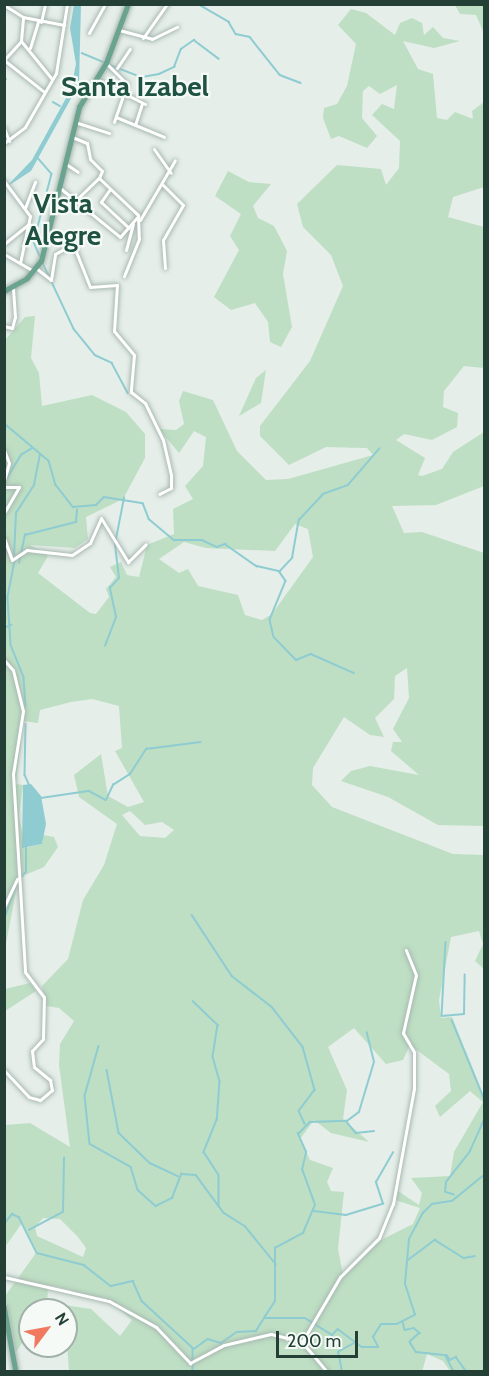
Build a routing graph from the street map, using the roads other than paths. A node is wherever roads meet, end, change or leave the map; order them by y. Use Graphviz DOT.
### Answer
graph roads {
  1 [pos="45,4"];
  2 [pos="67,4"];
  3 [pos="105,4"];
  4 [pos="128,4"];
  5 [pos="167,4"];
  6 [pos="4,5"];
  7 [pos="23,16"];
  8 [pos="39,22"];
  9 [pos="64,25"];
  10 [pos="177,27"];
  11 [pos="117,30"];
  12 [pos="88,33"];
  13 [pos="143,38"];
  14 [pos="21,41"];
  15 [pos="30,48"];
  16 [pos="130,49"];
  17 [pos="4,60"];
  18 [pos="106,63"];
  19 [pos="117,68"];
  20 [pos="52,79"];
  21 [pos="96,79"];
  22 [pos="42,92"];
  23 [pos="124,95"];
  24 [pos="76,120"];
  25 [pos="135,125"];
  26 [pos="4,128"];
  27 [pos="109,133"];
  28 [pos="164,136"];
  29 [pos="72,137"];
  30 [pos="9,141"];
  31 [pos="4,143"];
  32 [pos="154,149"];
  33 [pos="176,160"];
  34 [pos="66,164"];
  35 [pos="78,172"];
  36 [pos="171,173"];
  37 [pos="99,178"];
  38 [pos="4,181"];
  39 [pos="35,182"];
  40 [pos="163,185"];
  41 [pos="60,188"];
  42 [pos="110,189"];
  43 [pos="78,198"];
  44 [pos="25,208"];
  45 [pos="139,218"];
  46 [pos="133,223"];
  47 [pos="29,224"];
  48 [pos="129,228"];
  49 [pos="4,244"];
  50 [pos="126,250"];
  51 [pos="4,254"];
  52 [pos="20,263"];
  53 [pos="165,268"];
  54 [pos="35,270"];
  55 [pos="124,276"];
  56 [pos="13,288"];
  57 [pos="4,291"];
  58 [pos="4,326"];
  59 [pos="4,450"];
  60 [pos="4,481"];
  61 [pos="4,487"];
  62 [pos="159,494"];
  63 [pos="4,513"];
  64 [pos="4,538"];
  65 [pos="146,544"];
  66 [pos="4,553"];
  67 [pos="4,660"];
  68 [pos="18,877"];
  69 [pos="4,907"];
  70 [pos="406,950"];
  71 [pos="4,1070"];
  72 [pos="4,1277"];
  73 [pos="4,1306"];
  74 [pos="302,1342"];
  75 [pos="16,1371"];
  76 [pos="327,1371"];
  1 -- 8 [label="street"];
  2 -- 9 [label="street"];
  3 -- 12 [label="street"];
  4 -- 11 [label="main road"];
  5 -- 13 [label="street"];
  6 -- 7 [label="street"];
  7 -- 8 [label="street"];
  7 -- 14 [label="street"];
  8 -- 9 [label="street"];
  8 -- 15 [label="street"];
  9 -- 20 [label="street"];
  10 -- 13 [label="street"];
  11 -- 13 [label="street"];
  11 -- 18 [label="main road"];
  14 -- 15 [label="street"];
  14 -- 17 [label="street"];
  15 -- 20 [label="street"];
  16 -- 19 [label="street"];
  17 -- 22 [label="street"];
  18 -- 19 [label="street"];
  18 -- 21 [label="main road"];
  19 -- 23 [label="street"];
  20 -- 22 [label="street"];
  21 -- 23 [label="street"];
  21 -- 24 [label="main road"];
  22 -- 30 [label="street"];
  23 -- 25 [label="street"];
  23 -- 25 [label="street"];
  24 -- 27 [label="street"];
  24 -- 29 [label="main road"];
  25 -- 28 [label="street"];
  26 -- 30 [label="street"];
  29 -- 34 [label="main road"];
  29 -- 37 [label="street"];
  30 -- 31 [label="street"];
  32 -- 36 [label="street"];
  33 -- 36 [label="street"];
  34 -- 35 [label="street"];
  34 -- 41 [label="main road"];
  36 -- 40 [label="street"];
  37 -- 42 [label="street"];
  37 -- 43 [label="street"];
  38 -- 44 [label="street"];
  39 -- 44 [label="street"];
  40 -- 45 [label="street"];
  40 -- 53 [label="street"];
  41 -- 43 [label="street"];
  41 -- 54 [label="main road"];
  42 -- 45 [label="street"];
  42 -- 48 [label="street"];
  43 -- 48 [label="street"];
  44 -- 47 [label="street"];
  45 -- 46 [label="street"];
  45 -- 55 [label="street"];
  46 -- 48 [label="street"];
  46 -- 50 [label="street"];
  47 -- 49 [label="street"];
  47 -- 52 [label="street"];
  51 -- 52 [label="street"];
  52 -- 54 [label="street"];
  54 -- 56 [label="main road"];
  54 -- 62 [label="street"];
  56 -- 57 [label="main road"];
  56 -- 58 [label="street"];
  59 -- 60 [label="street"];
  61 -- 63 [label="street"];
  64 -- 65 [label="street"];
  64 -- 66 [label="street"];
  67 -- 68 [label="street"];
  68 -- 69 [label="street"];
  68 -- 71 [label="street"];
  70 -- 74 [label="street"];
  72 -- 74 [label="street"];
  73 -- 75 [label="main road"];
  74 -- 76 [label="street"];
}
